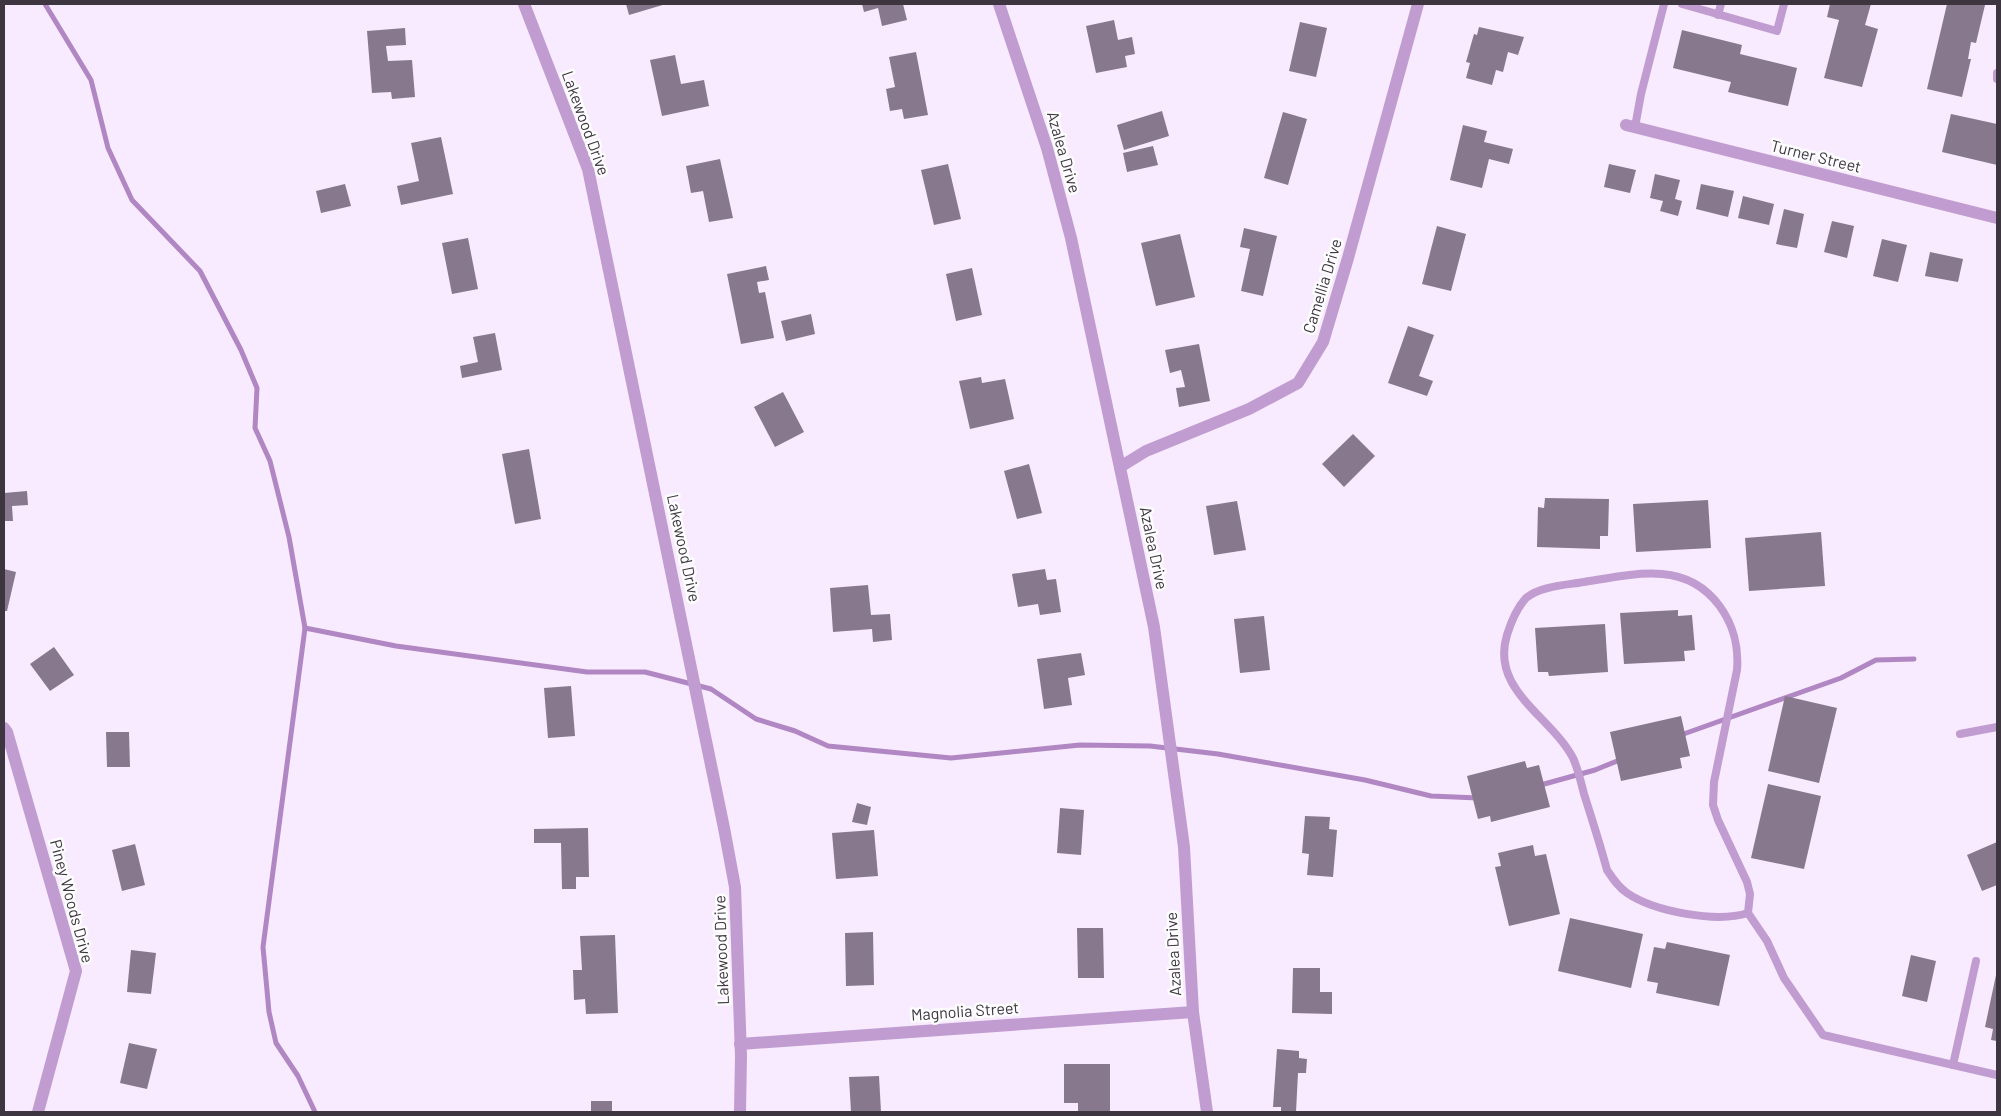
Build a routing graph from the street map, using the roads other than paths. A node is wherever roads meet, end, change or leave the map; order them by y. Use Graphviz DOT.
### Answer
graph roads {
  1 [pos="524,4"];
  2 [pos="999,4"];
  3 [pos="1418,4"];
  4 [pos="1664,4"];
  5 [pos="1682,4"];
  6 [pos="1722,4"];
  7 [pos="1784,4"];
  8 [pos="1718,15"];
  9 [pos="1997,73"];
  10 [pos="1997,79"];
  11 [pos="1630,126"];
  12 [pos="1997,218"];
  13 [pos="1120,467"];
  14 [pos="1997,727"];
  15 [pos="4,728"];
  16 [pos="1960,734"];
  17 [pos="1748,913"];
  18 [pos="1976,961"];
  19 [pos="1193,1012"];
  20 [pos="740,1044"];
  21 [pos="1953,1065"];
  22 [pos="1997,1075"];
  23 [pos="38,1112"];
  24 [pos="740,1112"];
  25 [pos="1207,1112"];
  1 -- 20 [label="street, Lakewood Drive"];
  2 -- 13 [label="street, Azalea Drive"];
  3 -- 13 [label="street, Camellia Drive"];
  4 -- 11 [label="lane"];
  5 -- 8 [label="lane"];
  6 -- 8 [label="lane"];
  7 -- 8 [label="lane"];
  9 -- 10 [label="lane"];
  11 -- 12 [label="street, Turner Street"];
  13 -- 19 [label="street, Azalea Drive"];
  14 -- 16 [label="lane"];
  15 -- 23 [label="street, Piney Woods Drive"];
  17 -- 17 [label="lane"];
  17 -- 21 [label="lane"];
  18 -- 21 [label="lane"];
  19 -- 20 [label="street, Magnolia Street"];
  19 -- 25 [label="street, Azalea Drive"];
  20 -- 24 [label="street, Lakewood Drive"];
  21 -- 22 [label="lane"];
}
